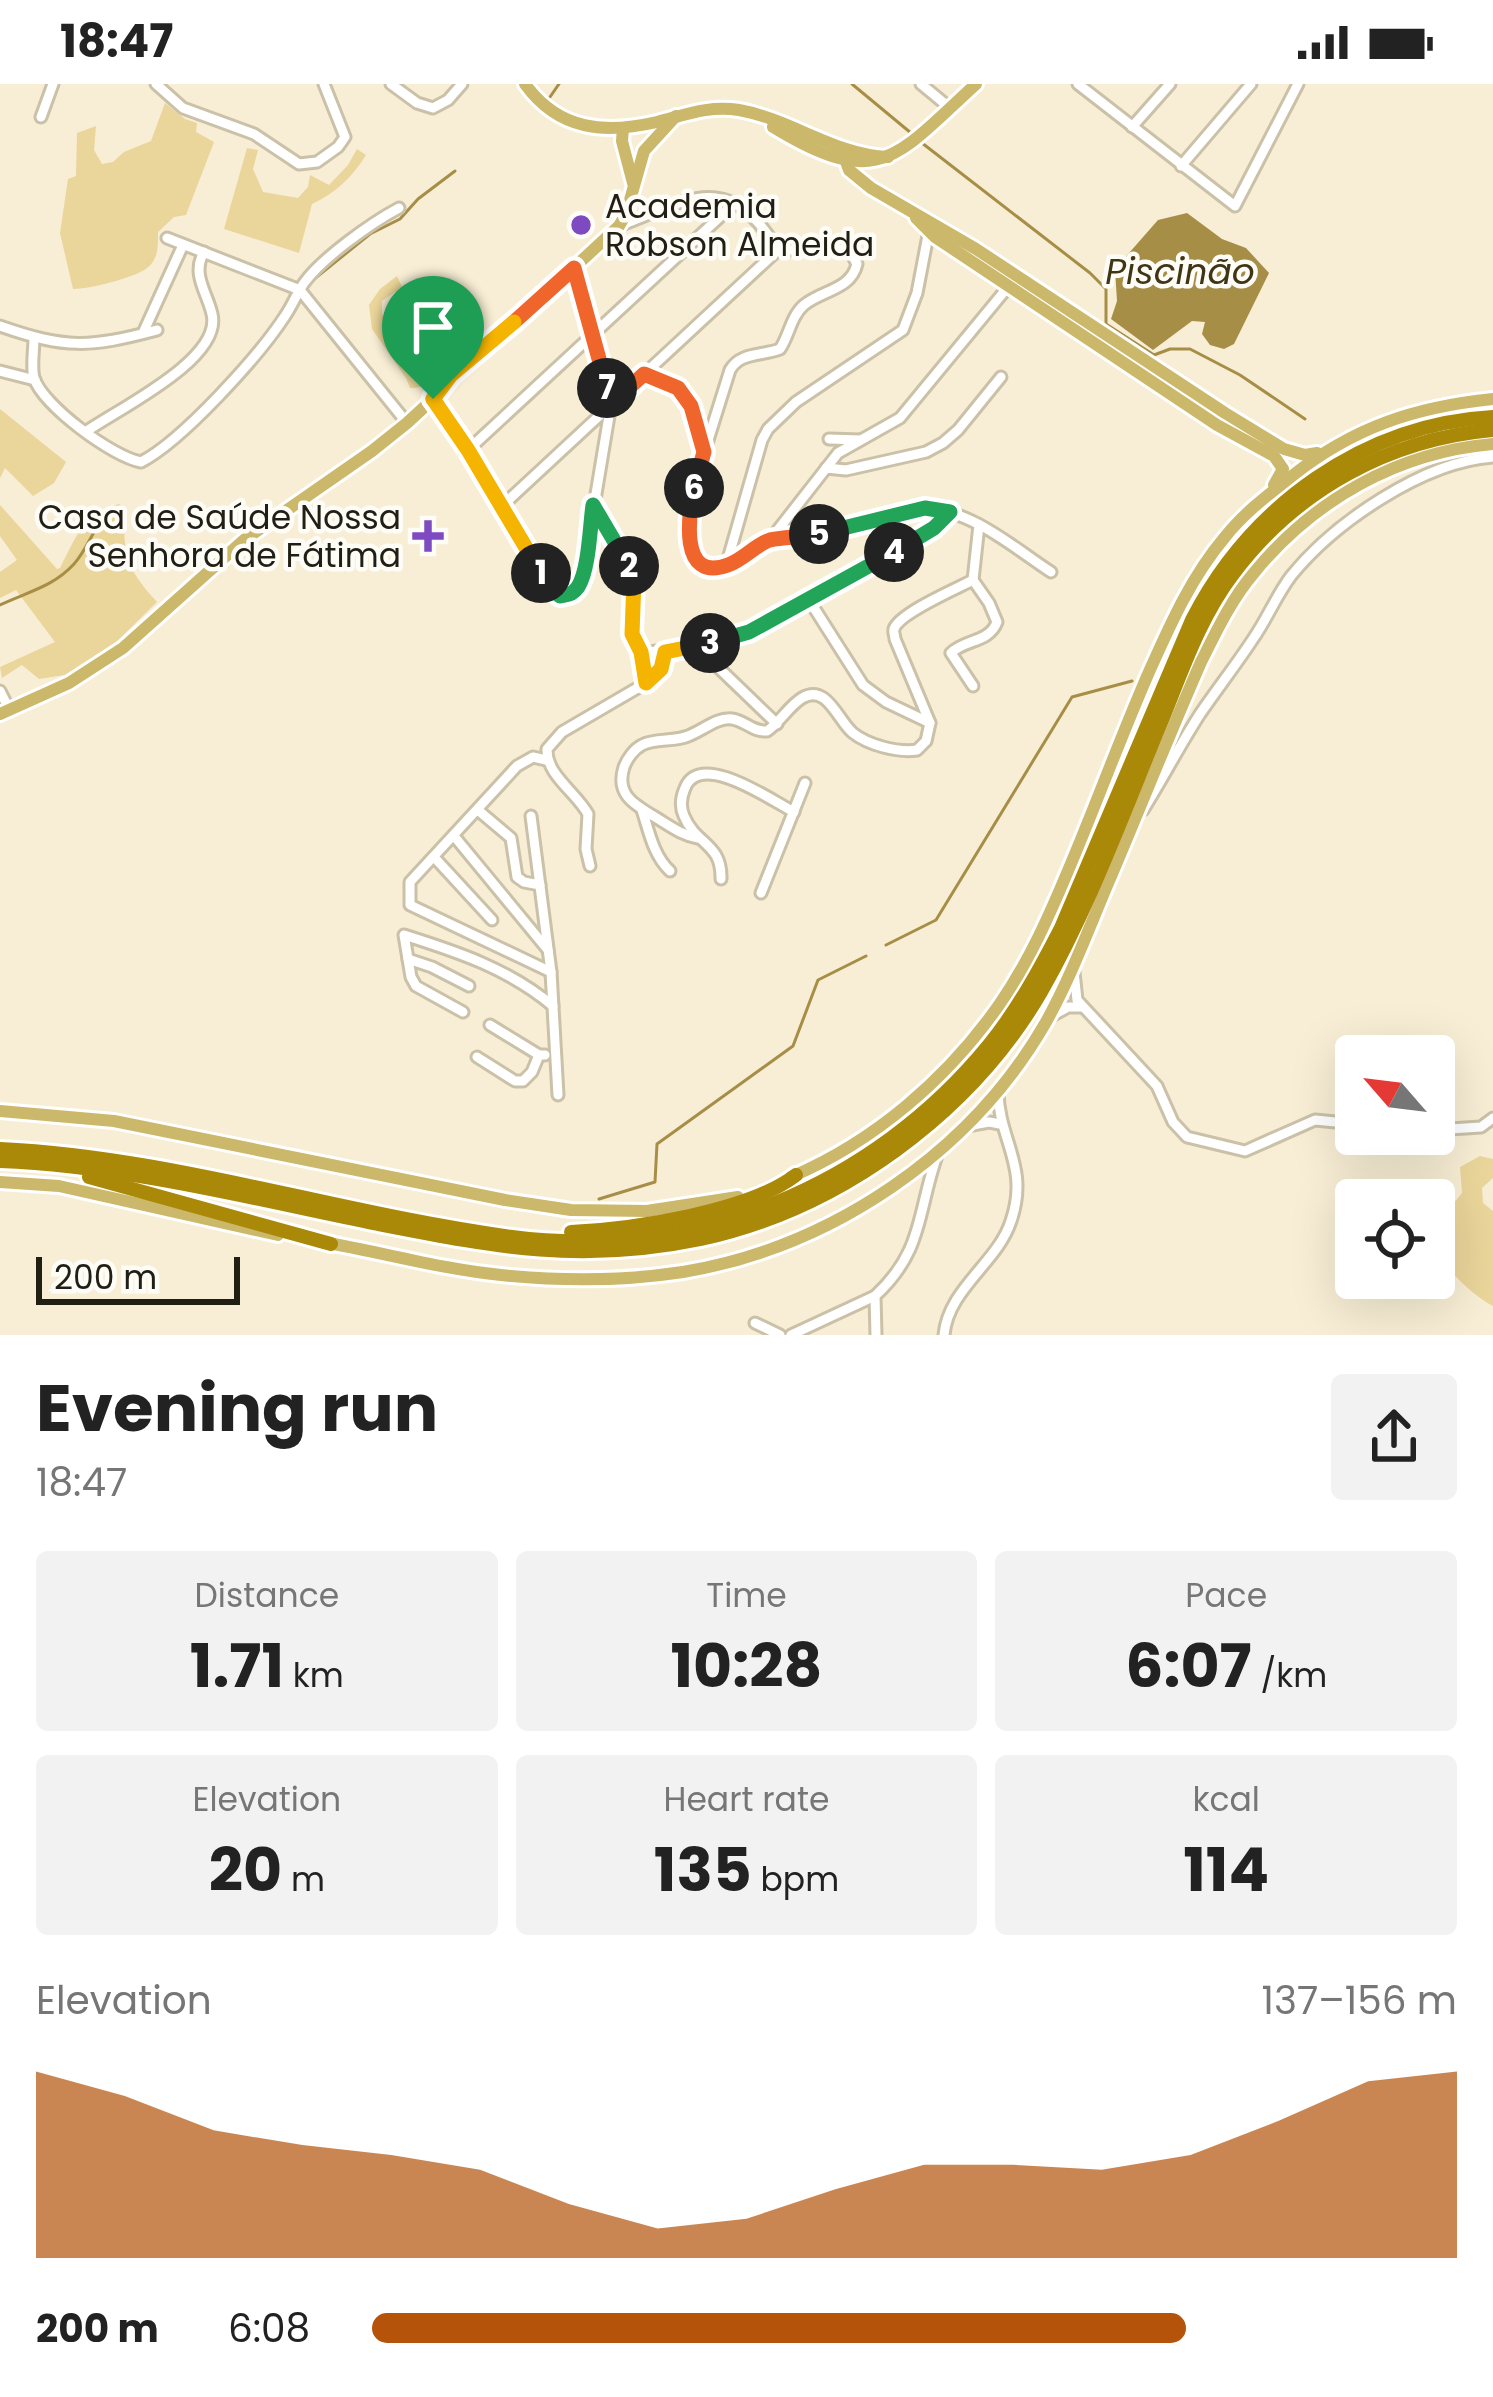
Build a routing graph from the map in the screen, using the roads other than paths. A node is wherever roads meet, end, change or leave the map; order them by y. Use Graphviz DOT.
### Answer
graph roads {
  1 [pos="53,84"];
  2 [pos="156,84"];
  3 [pos="324,84"];
  4 [pos="391,84"];
  5 [pos="463,84"];
  6 [pos="525,84"];
  7 [pos="921,84"];
  8 [pos="976,84"];
  9 [pos="1080,84"];
  10 [pos="1169,84"];
  11 [pos="1251,84"];
  12 [pos="1298,84"];
  13 [pos="950,108"];
  14 [pos="752,113"];
  15 [pos="40,117"];
  16 [pos="659,127"];
  17 [pos="1132,127"];
  18 [pos="623,128"];
  19 [pos="596,129"];
  20 [pos="624,149"];
  21 [pos="644,151"];
  22 [pos="853,159"];
  23 [pos="1181,166"];
  24 [pos="633,184"];
  25 [pos="736,202"];
  26 [pos="399,208"];
  27 [pos="619,226"];
  28 [pos="930,226"];
  29 [pos="167,238"];
  30 [pos="183,245"];
  31 [pos="778,250"];
  32 [pos="204,252"];
  33 [pos="574,268"];
  34 [pos="1013,282"];
  35 [pos="300,290"];
  36 [pos="0,326"];
  37 [pos="157,330"];
  38 [pos="143,333"];
  39 [pos="594,335"];
  40 [pos="34,338"];
  41 [pos="0,371"];
  42 [pos="644,374"];
  43 [pos="1001,377"];
  44 [pos="35,380"];
  45 [pos="437,393"];
  46 [pos="1493,399"];
  47 [pos="611,404"];
  48 [pos="1493,417"];
  49 [pos="407,422"];
  50 [pos="1493,430"];
  51 [pos="87,431"];
  52 [pos="829,439"];
  53 [pos="860,440"];
  54 [pos="1493,444"];
  55 [pos="1335,446"];
  56 [pos="468,450"];
  57 [pos="704,452"];
  58 [pos="1493,457"];
  59 [pos="826,468"];
  60 [pos="1260,502"];
  61 [pos="593,505"];
  62 [pos="502,506"];
  63 [pos="950,512"];
  64 [pos="979,525"];
  65 [pos="770,540"];
  66 [pos="726,566"];
  67 [pos="1051,572"];
  68 [pos="974,580"];
  69 [pos="809,600"];
  70 [pos="696,646"];
  71 [pos="641,652"];
  72 [pos="665,652"];
  73 [pos="646,683"];
  74 [pos="974,686"];
  75 [pos="0,691"];
  76 [pos="4,712"];
  77 [pos="930,723"];
  78 [pos="777,724"];
  79 [pos="547,760"];
  80 [pos="806,783"];
  81 [pos="643,810"];
  82 [pos="478,811"];
  83 [pos="794,812"];
  84 [pos="531,816"];
  85 [pos="1129,833"];
  86 [pos="454,836"];
  87 [pos="698,838"];
  88 [pos="434,857"];
  89 [pos="590,866"];
  90 [pos="670,871"];
  91 [pos="721,879"];
  92 [pos="540,885"];
  93 [pos="760,893"];
  94 [pos="492,920"];
  95 [pos="548,950"];
  96 [pos="408,959"];
  97 [pos="1073,967"];
  98 [pos="551,973"];
  99 [pos="469,986"];
  100 [pos="553,1006"];
  101 [pos="1082,1007"];
  102 [pos="463,1012"];
  103 [pos="1048,1018"];
  104 [pos="490,1024"];
  105 [pos="538,1055"];
  106 [pos="556,1056"];
  107 [pos="477,1058"];
  108 [pos="998,1090"];
  109 [pos="558,1095"];
  110 [pos="0,1111"];
  111 [pos="1493,1118"];
  112 [pos="1335,1122"];
  113 [pos="1000,1124"];
  114 [pos="967,1126"];
  115 [pos="1455,1129"];
  116 [pos="0,1149"];
  117 [pos="938,1153"];
  118 [pos="0,1161"];
  119 [pos="32,1162"];
  120 [pos="796,1174"];
  121 [pos="907,1177"];
  122 [pos="0,1182"];
  123 [pos="927,1196"];
  124 [pos="514,1238"];
  125 [pos="331,1244"];
  126 [pos="875,1296"];
  127 [pos="755,1323"];
  128 [pos="780,1335"];
  129 [pos="791,1335"];
  130 [pos="876,1335"];
  131 [pos="944,1335"];
  1 -- 15 [label="street"];
  2 -- 3 [label="street"];
  4 -- 5 [label="street"];
  6 -- 19 [label="main road"];
  7 -- 13 [label="street"];
  8 -- 13 [label="main road"];
  9 -- 17 [label="street"];
  10 -- 17 [label="street"];
  11 -- 23 [label="street"];
  12 -- 23 [label="street"];
  13 -- 22 [label="main road"];
  14 -- 16 [label="main road"];
  14 -- 22 [label="main road"];
  14 -- 22 [label="main road"];
  16 -- 18 [label="main road"];
  16 -- 21 [label="main road"];
  17 -- 23 [label="street"];
  18 -- 19 [label="main road"];
  18 -- 20 [label="main road"];
  19 -- 20 [label="main road"];
  20 -- 21 [label="main road"];
  20 -- 24 [label="main road"];
  21 -- 24 [label="main road"];
  22 -- 28 [label="main road"];
  24 -- 27 [label="main road"];
  25 -- 27 [label="street"];
  25 -- 31 [label="street"];
  25 -- 39 [label="street"];
  26 -- 35 [label="street"];
  27 -- 33 [label="main road"];
  28 -- 34 [label="main road"];
  28 -- 66 [label="street"];
  29 -- 30 [label="street"];
  30 -- 32 [label="street"];
  30 -- 38 [label="street"];
  31 -- 42 [label="street"];
  31 -- 57 [label="street"];
  32 -- 35 [label="street"];
  32 -- 51 [label="street"];
  33 -- 39 [label="street"];
  33 -- 45 [label="main road"];
  34 -- 53 [label="street"];
  34 -- 55 [label="main road"];
  34 -- 60 [label="main road"];
  35 -- 49 [label="street"];
  35 -- 51 [label="street"];
  36 -- 40 [label="street"];
  37 -- 38 [label="street"];
  38 -- 40 [label="street"];
  39 -- 47 [label="street"];
  39 -- 56 [label="street"];
  40 -- 44 [label="street"];
  41 -- 44 [label="street"];
  42 -- 47 [label="street"];
  42 -- 57 [label="street"];
  43 -- 59 [label="street"];
  44 -- 51 [label="street"];
  45 -- 49 [label="main road"];
  45 -- 56 [label="street"];
  46 -- 55 [label="main road"];
  47 -- 61 [label="street"];
  47 -- 62 [label="street"];
  48 -- 124 [label="highway"];
  49 -- 76 [label="main road"];
  50 -- 119 [label="highway"];
  52 -- 53 [label="street"];
  53 -- 59 [label="street"];
  54 -- 85 [label="main road"];
  55 -- 60 [label="main road"];
  56 -- 62 [label="street"];
  57 -- 66 [label="street"];
  58 -- 85 [label="street"];
  59 -- 65 [label="street"];
  60 -- 120 [label="main road"];
  61 -- 62 [label="street"];
  61 -- 71 [label="street"];
  63 -- 64 [label="street"];
  63 -- 65 [label="street"];
  63 -- 69 [label="street"];
  64 -- 67 [label="street"];
  64 -- 68 [label="street"];
  65 -- 66 [label="street"];
  68 -- 74 [label="street"];
  68 -- 77 [label="street"];
  69 -- 70 [label="street"];
  69 -- 77 [label="street"];
  70 -- 72 [label="street"];
  70 -- 78 [label="street"];
  71 -- 72 [label="street"];
  71 -- 73 [label="street"];
  72 -- 73 [label="street"];
  73 -- 79 [label="street"];
  75 -- 76 [label="street"];
  77 -- 78 [label="street"];
  78 -- 81 [label="street"];
  79 -- 82 [label="street"];
  79 -- 89 [label="street"];
  80 -- 83 [label="street"];
  81 -- 87 [label="street"];
  81 -- 90 [label="street"];
  82 -- 86 [label="street"];
  82 -- 92 [label="street"];
  83 -- 87 [label="street"];
  83 -- 93 [label="street"];
  84 -- 92 [label="street"];
  85 -- 97 [label="main road"];
  86 -- 88 [label="street"];
  86 -- 95 [label="street"];
  87 -- 91 [label="street"];
  88 -- 94 [label="street"];
  88 -- 98 [label="street"];
  92 -- 95 [label="street"];
  95 -- 98 [label="street"];
  96 -- 99 [label="street"];
  96 -- 100 [label="street"];
  96 -- 102 [label="street"];
  97 -- 101 [label="street"];
  97 -- 103 [label="main road"];
  98 -- 100 [label="street"];
  100 -- 106 [label="street"];
  101 -- 103 [label="street"];
  101 -- 112 [label="street"];
  103 -- 108 [label="main road"];
  104 -- 105 [label="street"];
  105 -- 106 [label="street"];
  105 -- 107 [label="street"];
  106 -- 109 [label="street"];
  108 -- 113 [label="street"];
  108 -- 114 [label="main road"];
  110 -- 120 [label="main road"];
  111 -- 115 [label="street"];
  113 -- 114 [label="street"];
  113 -- 131 [label="street"];
  114 -- 117 [label="main road"];
  116 -- 124 [label="highway"];
  117 -- 121 [label="main road"];
  117 -- 123 [label="street"];
  118 -- 119 [label="highway"];
  119 -- 125 [label="highway"];
  120 -- 124 [label="highway"];
  121 -- 123 [label="street"];
  121 -- 125 [label="main road"];
  122 -- 125 [label="main road"];
  123 -- 126 [label="street"];
  126 -- 129 [label="street"];
  126 -- 130 [label="street"];
  127 -- 128 [label="street"];
}
